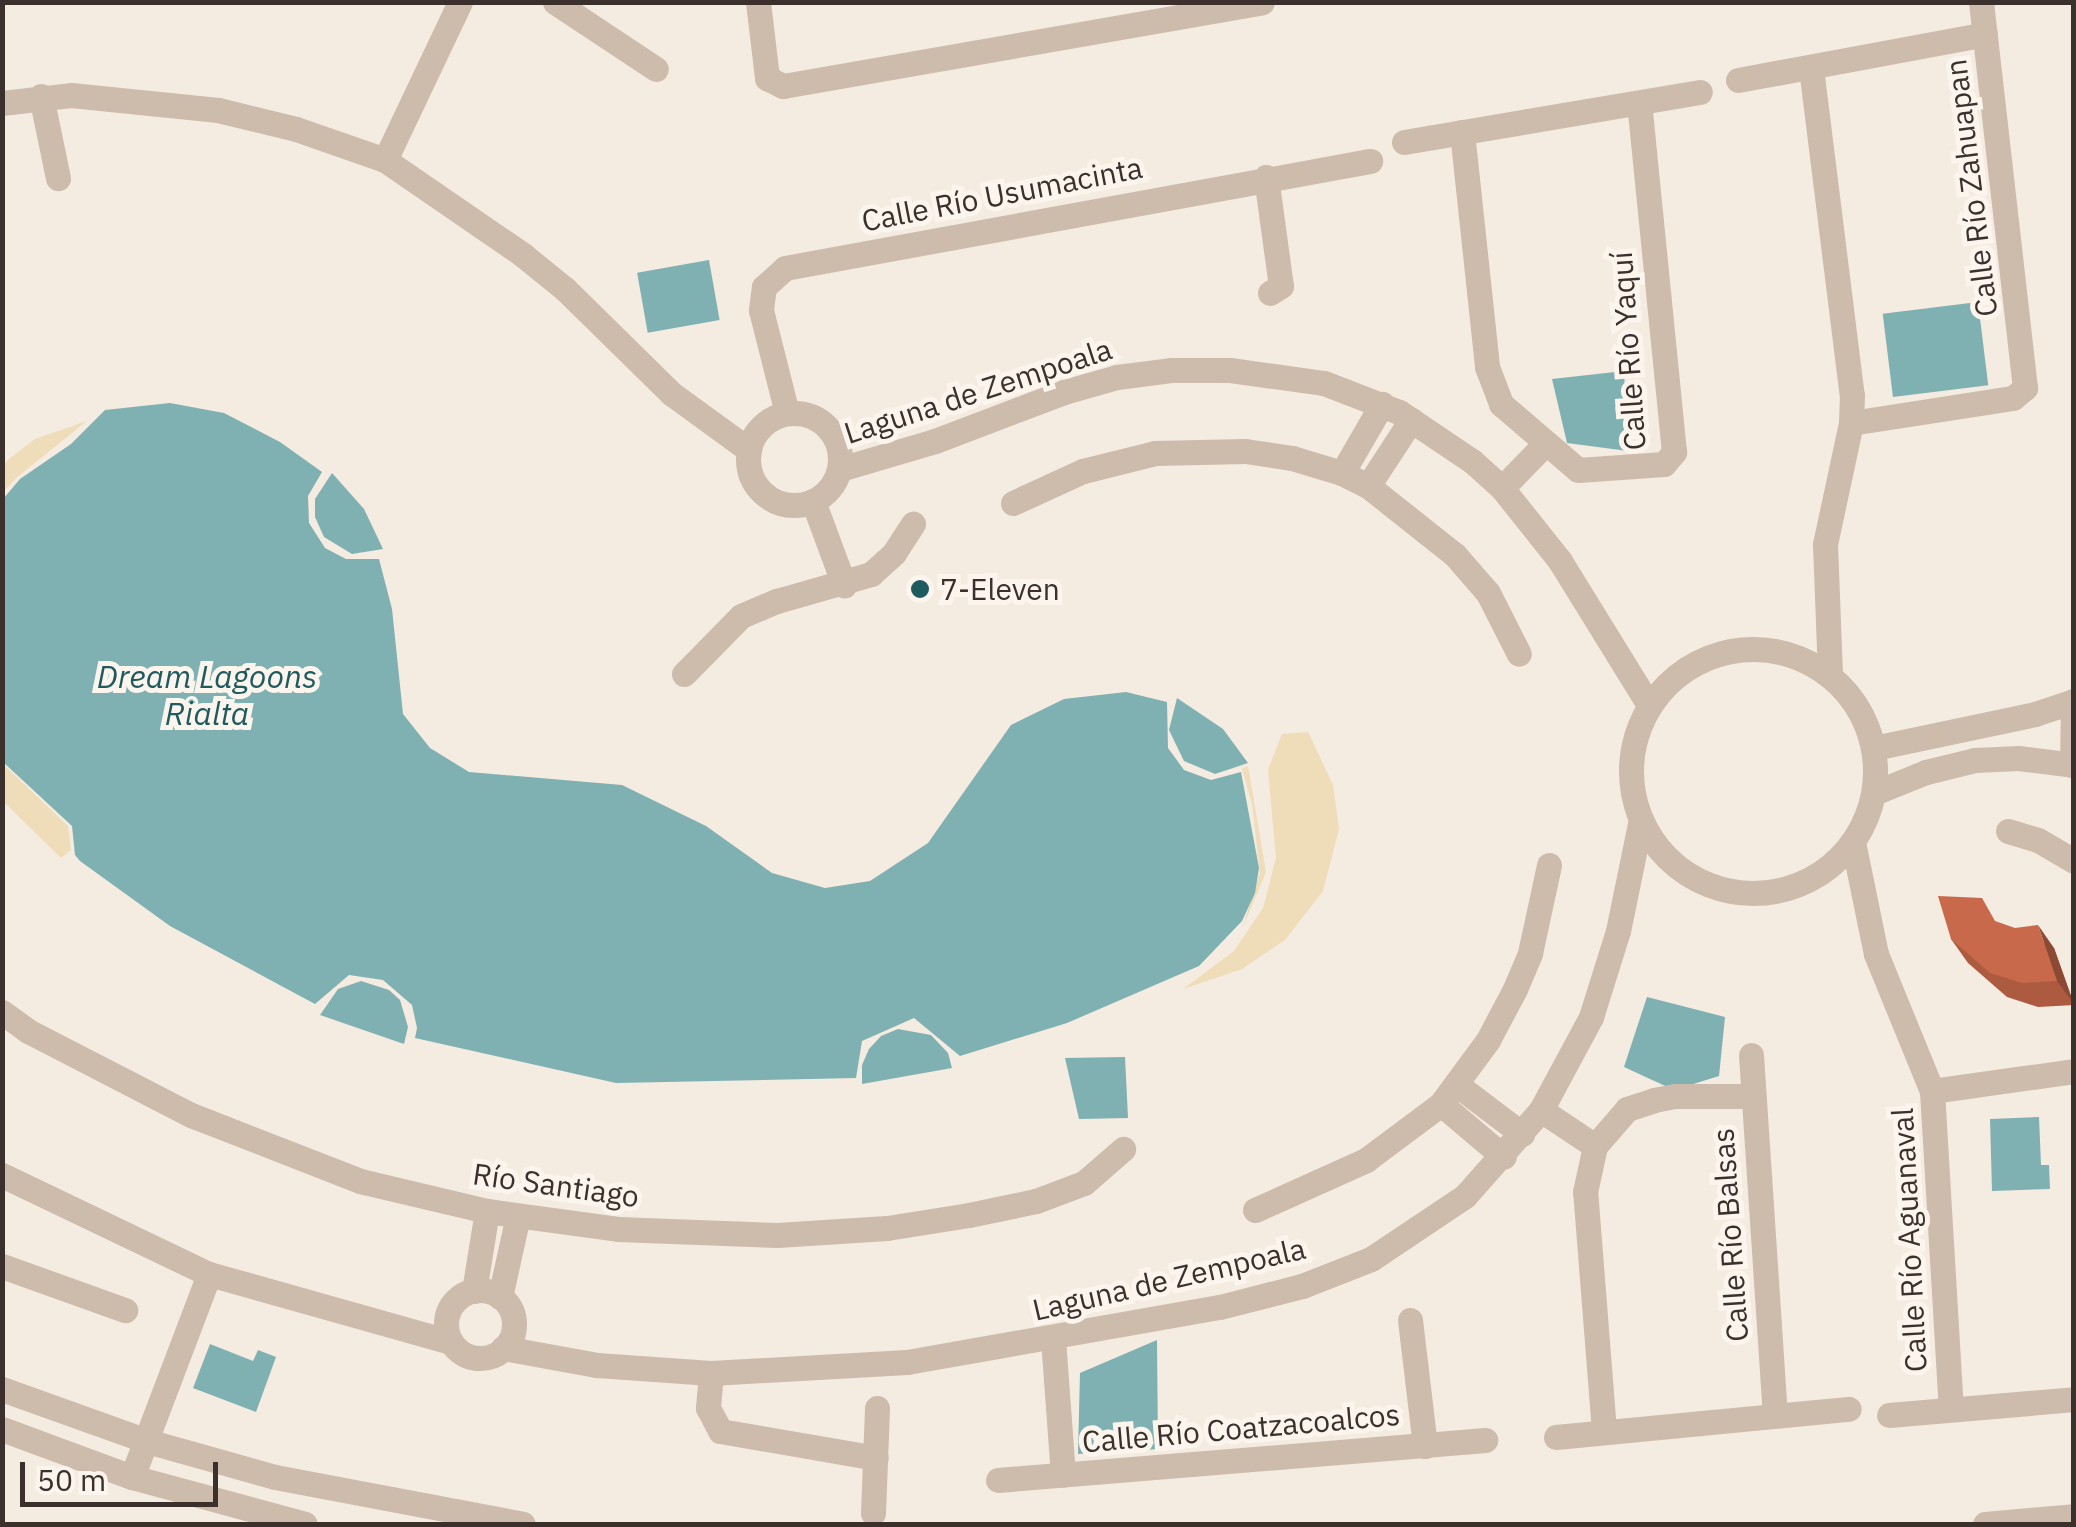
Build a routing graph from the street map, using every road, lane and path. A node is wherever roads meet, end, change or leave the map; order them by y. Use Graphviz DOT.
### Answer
graph roads {
  1 [pos="460,2"];
  2 [pos="758,2"];
  3 [pos="1262,2"];
  4 [pos="1981,2"];
  5 [pos="567,6"];
  6 [pos="1985,34"];
  7 [pos="656,68"];
  8 [pos="1811,68"];
  9 [pos="1738,80"];
  10 [pos="1700,92"];
  11 [pos="41,96"];
  12 [pos="2,103"];
  13 [pos="1639,104"];
  14 [pos="1462,132"];
  15 [pos="1404,142"];
  16 [pos="384,160"];
  17 [pos="1370,162"];
  18 [pos="58,178"];
  19 [pos="1266,178"];
  20 [pos="1270,293"];
  21 [pos="1382,404"];
  22 [pos="787,413"];
  23 [pos="1411,420"];
  24 [pos="1850,423"];
  25 [pos="1546,444"];
  26 [pos="749,450"];
  27 [pos="840,469"];
  28 [pos="1342,472"];
  29 [pos="1368,486"];
  30 [pos="1502,488"];
  31 [pos="813,501"];
  32 [pos="1013,503"];
  33 [pos="913,524"];
  34 [pos="844,585"];
  35 [pos="1519,654"];
  36 [pos="684,674"];
  37 [pos="1830,675"];
  38 [pos="2073,701"];
  39 [pos="1648,705"];
  40 [pos="1874,748"];
  41 [pos="2073,765"];
  42 [pos="1874,793"];
  43 [pos="1640,820"];
  44 [pos="2008,831"];
  45 [pos="1854,842"];
  46 [pos="2071,853"];
  47 [pos="1549,865"];
  48 [pos="2,1012"];
  49 [pos="1752,1056"];
  50 [pos="2074,1072"];
  51 [pos="1932,1091"];
  52 [pos="1449,1094"];
  53 [pos="1753,1096"];
  54 [pos="1541,1110"];
  55 [pos="1522,1134"];
  56 [pos="1595,1146"];
  57 [pos="1123,1148"];
  58 [pos="1504,1157"];
  59 [pos="2,1175"];
  60 [pos="1255,1210"];
  61 [pos="487,1211"];
  62 [pos="518,1216"];
  63 [pos="2,1266"];
  64 [pos="209,1274"];
  65 [pos="474,1290"];
  66 [pos="500,1297"];
  67 [pos="125,1310"];
  68 [pos="1410,1320"];
  69 [pos="1052,1339"];
  70 [pos="451,1342"];
  71 [pos="503,1348"];
  72 [pos="711,1373"];
  73 [pos="2,1388"];
  74 [pos="2074,1399"];
  75 [pos="877,1408"];
  76 [pos="1952,1408"];
  77 [pos="1849,1409"];
  78 [pos="1775,1415"];
  79 [pos="1888,1415"];
  80 [pos="2,1429"];
  81 [pos="1604,1432"];
  82 [pos="1556,1437"];
  83 [pos="1485,1440"];
  84 [pos="147,1441"];
  85 [pos="1424,1446"];
  86 [pos="876,1458"];
  87 [pos="1064,1475"];
  88 [pos="132,1477"];
  89 [pos="998,1480"];
  90 [pos="874,1513"];
  91 [pos="2074,1516"];
  92 [pos="306,1524"];
  93 [pos="524,1524"];
  94 [pos="1985,1524"];
  1 -- 16 [label="street"];
  2 -- 3 [label="street"];
  4 -- 6 [label="street"];
  5 -- 7 [label="street"];
  6 -- 8 [label="street, Calle Río Zahuapan"];
  6 -- 24 [label="street, Calle Río Zahuapan"];
  8 -- 9 [label="street, Calle Río Zahuapan"];
  8 -- 24 [label="street"];
  10 -- 13 [label="street"];
  11 -- 12 [label="street"];
  11 -- 16 [label="street"];
  11 -- 18 [label="street"];
  13 -- 14 [label="street"];
  13 -- 25 [label="street, Calle Río Yaquí"];
  14 -- 15 [label="street"];
  14 -- 25 [label="street, Calle Río Yaquí"];
  16 -- 26 [label="street"];
  17 -- 19 [label="street"];
  19 -- 20 [label="street"];
  19 -- 22 [label="street, Calle Río Usumacinta"];
  21 -- 23 [label="street, Laguna de Zempoala"];
  21 -- 27 [label="street, Laguna de Zempoala"];
  21 -- 28 [label="street"];
  22 -- 26 [label="street"];
  22 -- 27 [label="street"];
  23 -- 29 [label="street"];
  23 -- 30 [label="street, Laguna de Zempoala"];
  24 -- 37 [label="street"];
  25 -- 30 [label="street"];
  26 -- 31 [label="street"];
  27 -- 31 [label="street"];
  28 -- 29 [label="street"];
  28 -- 32 [label="street"];
  29 -- 35 [label="street"];
  30 -- 39 [label="street, Laguna de Zempoala"];
  31 -- 34 [label="street"];
  33 -- 34 [label="street"];
  34 -- 36 [label="street"];
  37 -- 39 [label="street"];
  37 -- 40 [label="street"];
  38 -- 40 [label="street"];
  38 -- 41 [label="street"];
  39 -- 43 [label="street"];
  40 -- 42 [label="street"];
  41 -- 42 [label="street"];
  42 -- 45 [label="street"];
  43 -- 45 [label="street"];
  43 -- 54 [label="street, Laguna de Zempoala"];
  44 -- 46 [label="street"];
  45 -- 51 [label="street"];
  47 -- 52 [label="street"];
  48 -- 61 [label="street, Río Santiago"];
  49 -- 53 [label="street"];
  50 -- 51 [label="street, Calle Río Aguanaval"];
  51 -- 76 [label="street, Calle Río Aguanaval"];
  52 -- 55 [label="street"];
  52 -- 58 [label="street"];
  52 -- 60 [label="street"];
  53 -- 56 [label="street, Calle Río Balsas"];
  53 -- 78 [label="street, Calle Río Balsas"];
  54 -- 55 [label="street, Laguna de Zempoala"];
  54 -- 56 [label="street"];
  55 -- 58 [label="street, Laguna de Zempoala"];
  56 -- 81 [label="street, Calle Río Balsas"];
  57 -- 62 [label="street, Río Santiago"];
  58 -- 69 [label="street, Laguna de Zempoala"];
  59 -- 64 [label="street"];
  61 -- 62 [label="street, Río Santiago"];
  61 -- 65 [label="street"];
  62 -- 66 [label="street"];
  63 -- 67 [label="street"];
  64 -- 70 [label="street"];
  64 -- 84 [label="street"];
  65 -- 66 [label="street"];
  65 -- 70 [label="street"];
  66 -- 71 [label="street"];
  68 -- 85 [label="street, Calle Río Coatzacoalcos"];
  69 -- 72 [label="street, Laguna de Zempoala"];
  69 -- 87 [label="street, Calle Río Coatzacoalcos"];
  70 -- 71 [label="street"];
  71 -- 72 [label="street, Laguna de Zempoala"];
  72 -- 86 [label="street"];
  73 -- 84 [label="street"];
  74 -- 76 [label="street, Calle Río Aguanaval"];
  75 -- 86 [label="street"];
  76 -- 79 [label="street, Calle Río Aguanaval"];
  77 -- 78 [label="street"];
  78 -- 81 [label="street"];
  80 -- 88 [label="street"];
  81 -- 82 [label="street"];
  83 -- 85 [label="street, Calle Río Coatzacoalcos"];
  84 -- 88 [label="street"];
  84 -- 93 [label="street"];
  85 -- 87 [label="street, Calle Río Coatzacoalcos"];
  86 -- 90 [label="street"];
  87 -- 89 [label="street, Calle Río Coatzacoalcos"];
  88 -- 92 [label="street"];
  91 -- 94 [label="street"];
}
